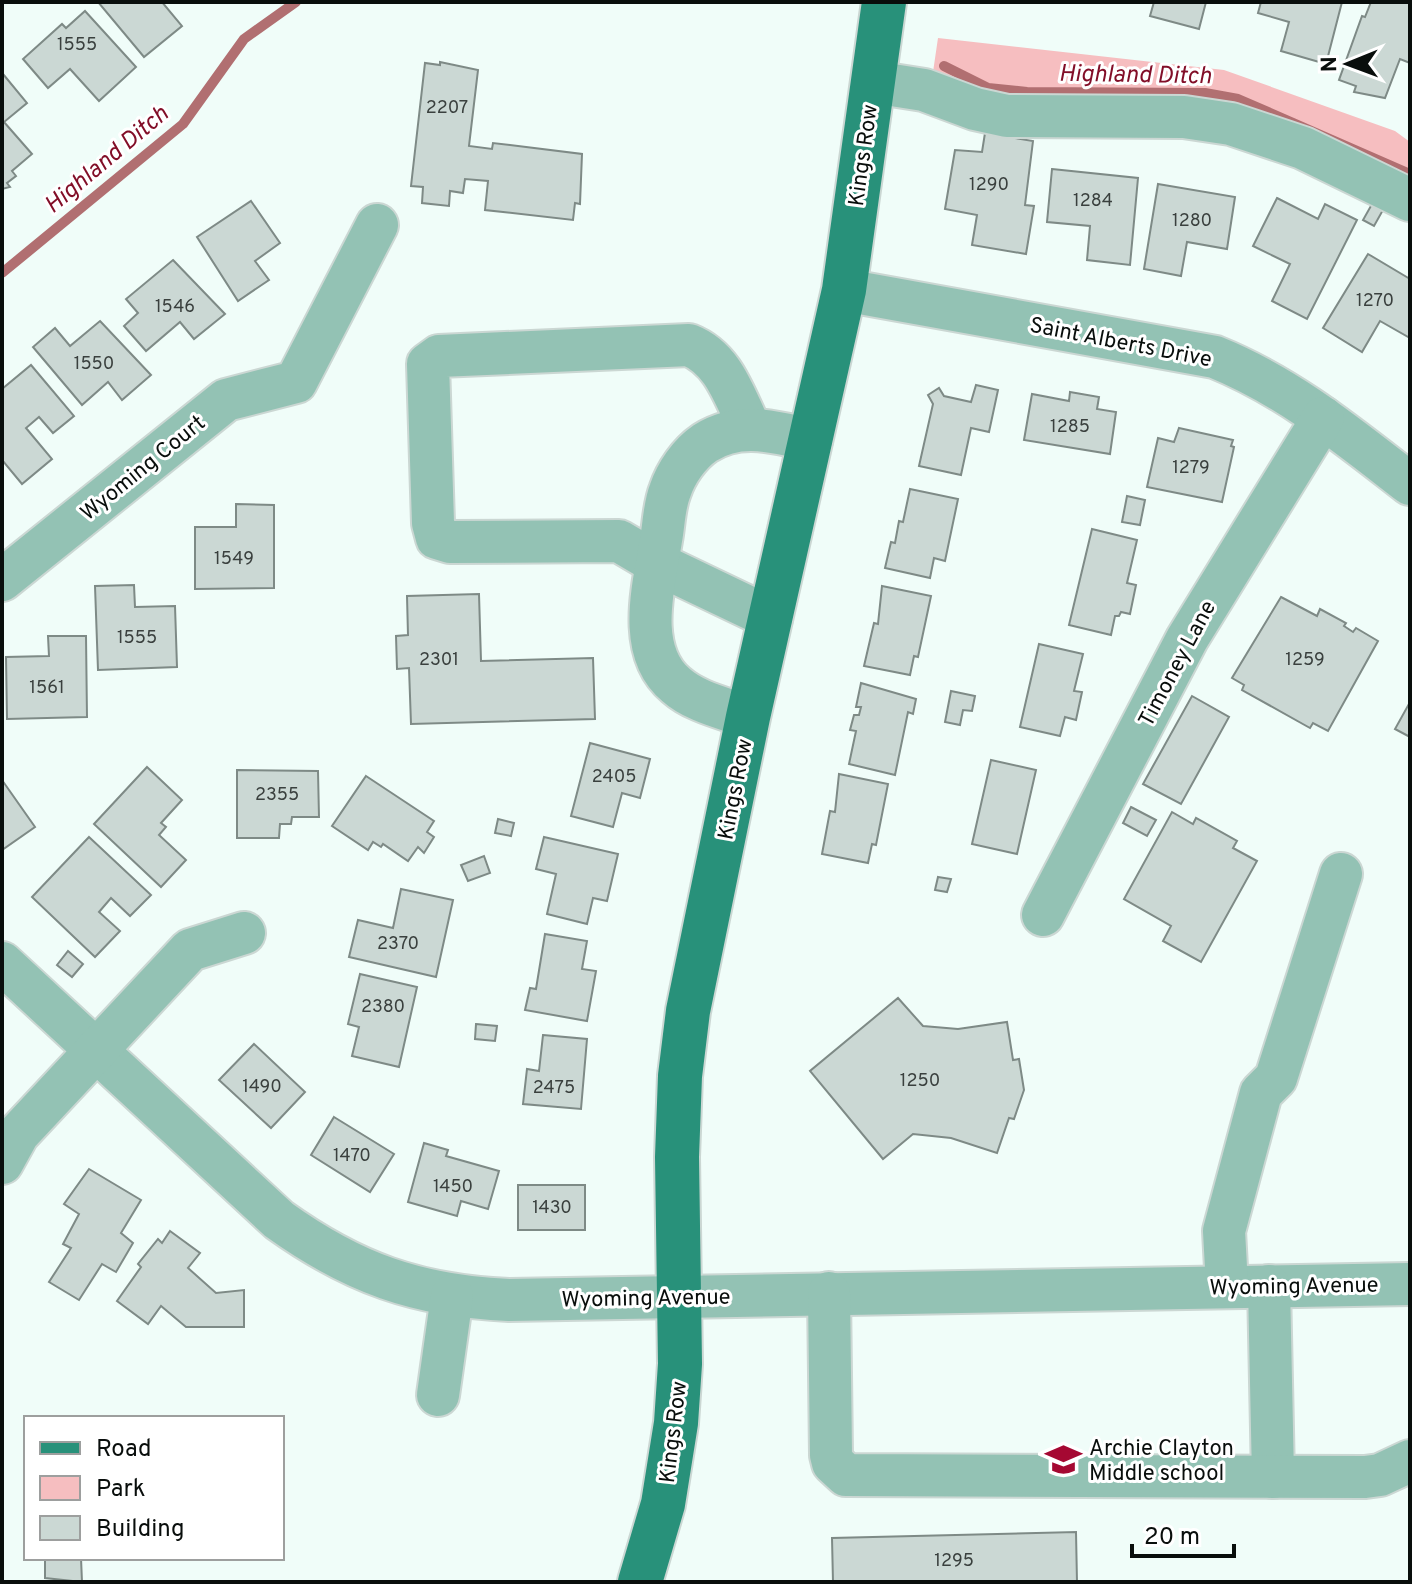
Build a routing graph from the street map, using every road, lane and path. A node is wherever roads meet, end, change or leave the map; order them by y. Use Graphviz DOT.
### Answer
graph roads {
  1 [pos="884,2"];
  2 [pos="873,82"];
  3 [pos="1410,200"];
  4 [pos="377,225"];
  5 [pos="844,290"];
  6 [pos="1323,418"];
  7 [pos="750,428"];
  8 [pos="811,440"];
  9 [pos="1410,484"];
  10 [pos="658,564"];
  11 [pos="2,580"];
  12 [pos="771,618"];
  13 [pos="748,717"];
  14 [pos="1341,874"];
  15 [pos="1043,915"];
  16 [pos="244,933"];
  17 [pos="2,963"];
  18 [pos="95,1050"];
  19 [pos="2,1163"];
  20 [pos="1410,1284"];
  21 [pos="1227,1286"];
  22 [pos="1269,1286"];
  23 [pos="829,1293"];
  24 [pos="452,1296"];
  25 [pos="679,1296"];
  26 [pos="438,1395"];
  27 [pos="1410,1461"];
  28 [pos="1273,1477"];
  29 [pos="640,1582"];
  1 -- 2 [label="main road, Kings Row"];
  2 -- 3 [label="street"];
  2 -- 5 [label="main road, Kings Row"];
  4 -- 11 [label="street, Wyoming Court"];
  5 -- 6 [label="street, Saint Alberts Drive"];
  5 -- 8 [label="main road, Kings Row"];
  6 -- 9 [label="street, Saint Alberts Drive"];
  6 -- 15 [label="street, Timoney Lane"];
  7 -- 8 [label="street"];
  7 -- 10 [label="street"];
  7 -- 10 [label="street"];
  8 -- 12 [label="main road, Kings Row"];
  10 -- 12 [label="street"];
  10 -- 13 [label="street"];
  12 -- 13 [label="main road, Kings Row"];
  13 -- 25 [label="main road, Kings Row"];
  14 -- 21 [label="street"];
  16 -- 18 [label="street"];
  17 -- 18 [label="street, Wyoming Avenue"];
  18 -- 19 [label="street"];
  18 -- 24 [label="street, Wyoming Avenue"];
  20 -- 22 [label="street, Wyoming Avenue"];
  21 -- 22 [label="street, Wyoming Avenue"];
  21 -- 23 [label="street, Wyoming Avenue"];
  22 -- 28 [label="street"];
  23 -- 25 [label="street, Wyoming Avenue"];
  23 -- 28 [label="street"];
  24 -- 25 [label="street, Wyoming Avenue"];
  24 -- 26 [label="street"];
  25 -- 29 [label="main road, Kings Row"];
  27 -- 28 [label="street"];
}
